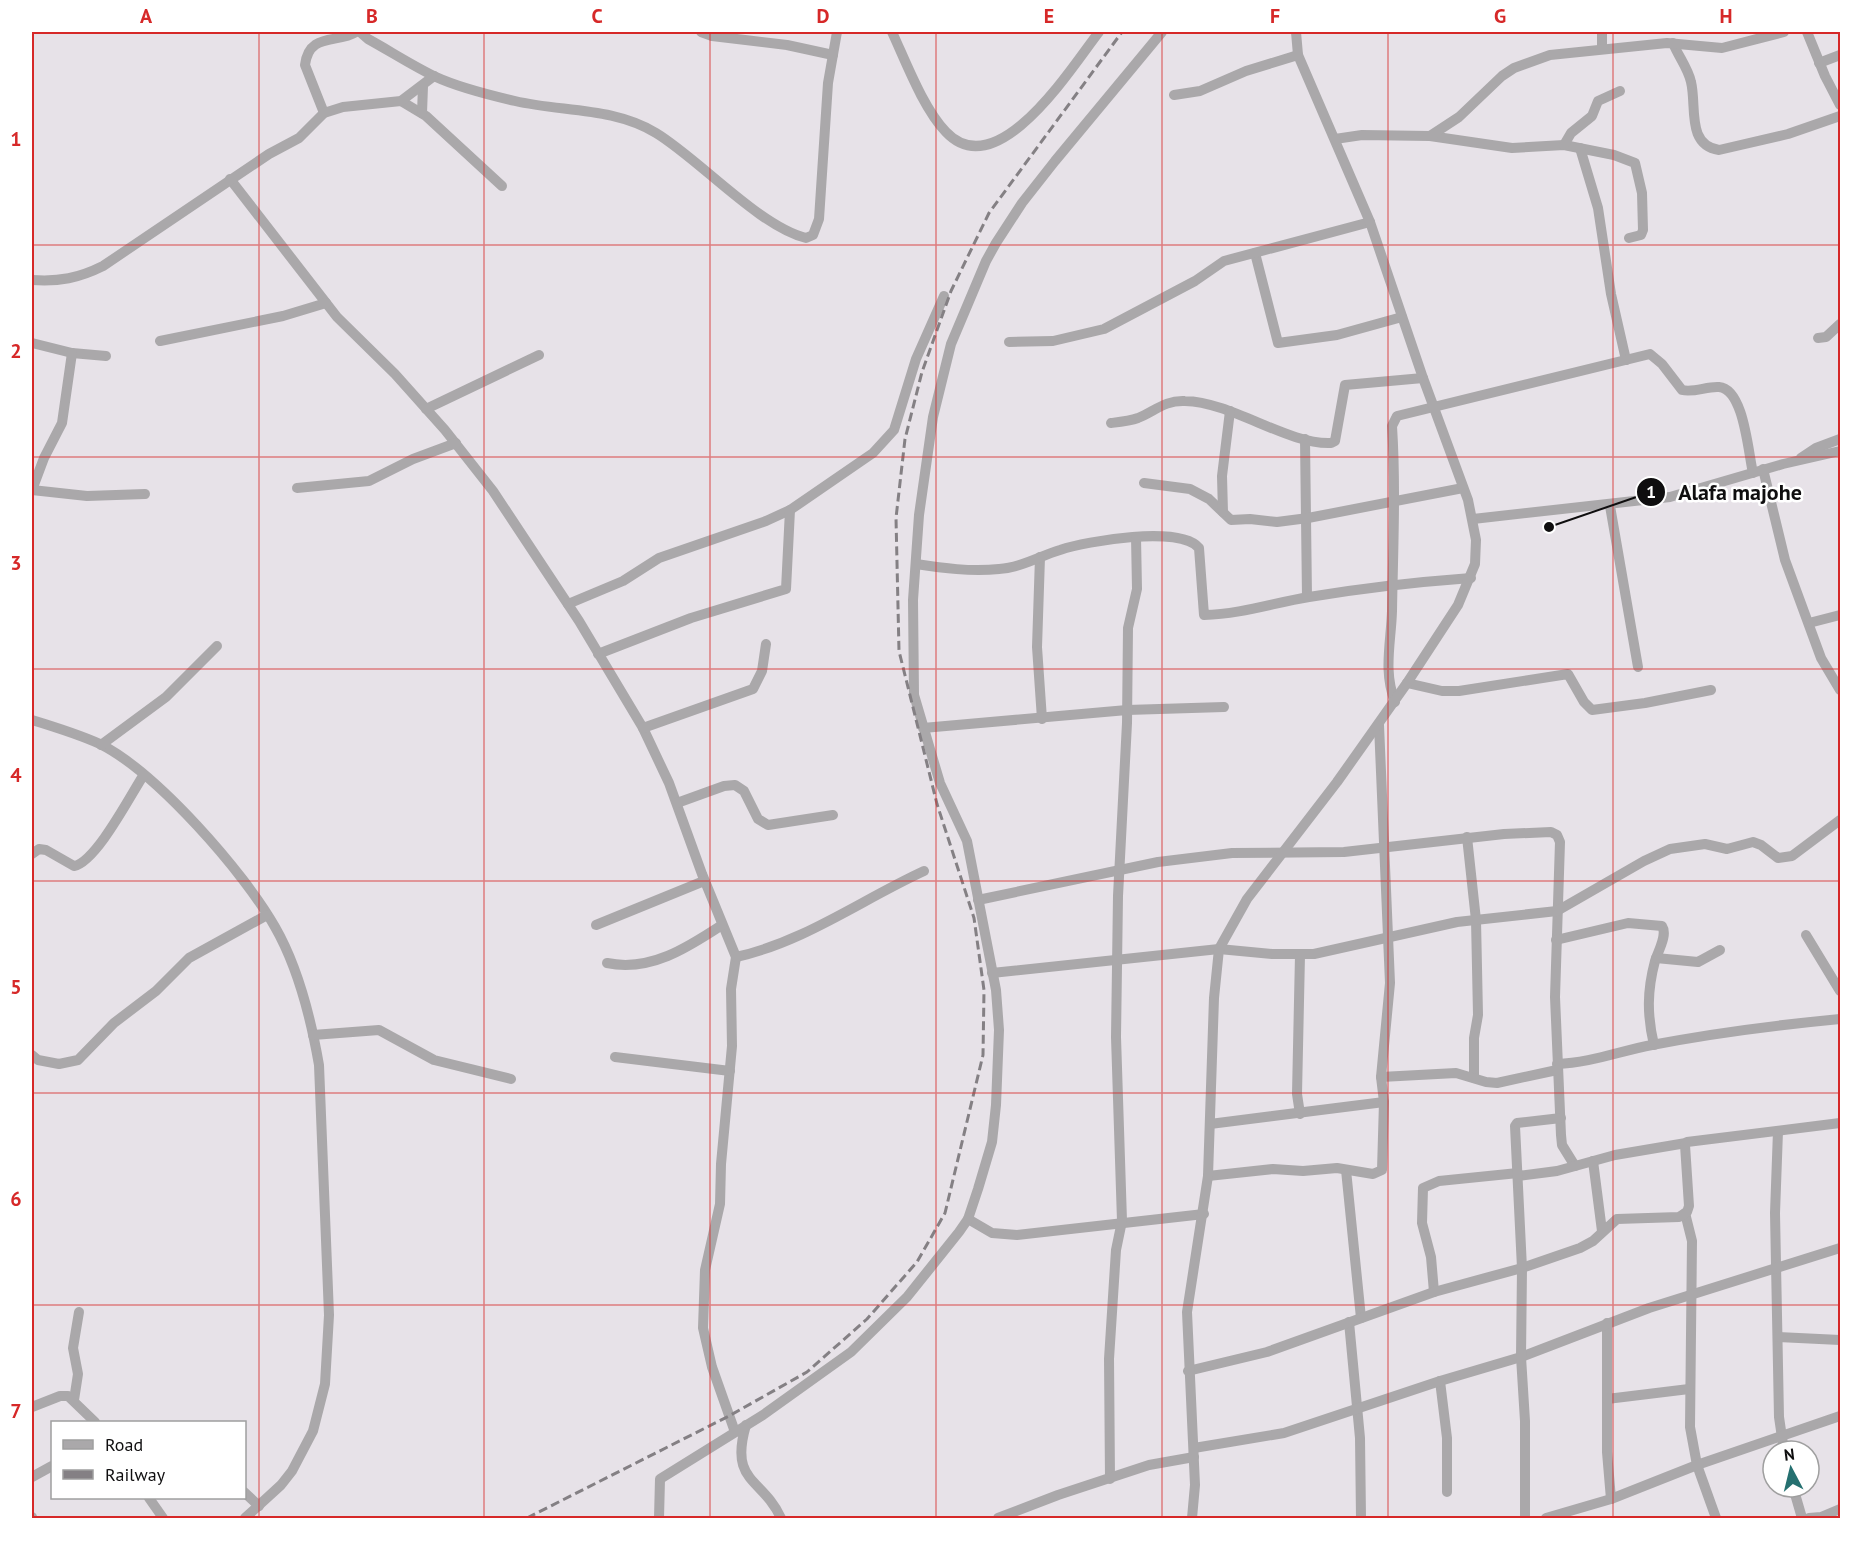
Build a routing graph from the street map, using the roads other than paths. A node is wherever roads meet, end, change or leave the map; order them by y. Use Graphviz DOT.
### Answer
graph roads {
  1 [pos="358,32"];
  2 [pos="701,32"];
  3 [pos="837,32"];
  4 [pos="892,32"];
  5 [pos="1099,32"];
  6 [pos="1162,32"];
  7 [pos="1296,32"];
  8 [pos="1602,32"];
  9 [pos="1781,32"];
  10 [pos="1807,32"];
  11 [pos="1673,43"];
  12 [pos="1602,49"];
  13 [pos="832,55"];
  14 [pos="1298,55"];
  15 [pos="1840,55"];
  16 [pos="1819,63"];
  17 [pos="434,76"];
  18 [pos="423,86"];
  19 [pos="1620,91"];
  20 [pos="1174,95"];
  21 [pos="401,102"];
  22 [pos="1840,105"];
  23 [pos="324,113"];
  24 [pos="422,113"];
  25 [pos="1840,116"];
  26 [pos="1430,136"];
  27 [pos="1335,139"];
  28 [pos="1564,146"];
  29 [pos="1580,148"];
  30 [pos="230,179"];
  31 [pos="502,186"];
  32 [pos="1370,222"];
  33 [pos="1629,238"];
  34 [pos="1255,252"];
  35 [pos="32,280"];
  36 [pos="944,296"];
  37 [pos="326,303"];
  38 [pos="1402,317"];
  39 [pos="1840,324"];
  40 [pos="1818,338"];
  41 [pos="160,341"];
  42 [pos="1009,342"];
  43 [pos="32,343"];
  44 [pos="72,353"];
  45 [pos="539,355"];
  46 [pos="106,356"];
  47 [pos="1626,360"];
  48 [pos="1423,378"];
  49 [pos="426,409"];
  50 [pos="1434,409"];
  51 [pos="1230,411"];
  52 [pos="1111,423"];
  53 [pos="1305,439"];
  54 [pos="1840,439"];
  55 [pos="456,443"];
  56 [pos="1840,451"];
  57 [pos="1799,460"];
  58 [pos="1758,471"];
  59 [pos="1144,483"];
  60 [pos="297,488"];
  61 [pos="1463,488"];
  62 [pos="32,490"];
  63 [pos="145,494"];
  64 [pos="1395,499"];
  65 [pos="1610,506"];
  66 [pos="790,510"];
  67 [pos="1223,512"];
  68 [pos="1308,518"];
  69 [pos="1473,519"];
  70 [pos="1136,537"];
  71 [pos="1040,557"];
  72 [pos="916,564"];
  73 [pos="1471,578"];
  74 [pos="1392,585"];
  75 [pos="1307,597"];
  76 [pos="568,604"];
  77 [pos="1840,615"];
  78 [pos="1809,623"];
  79 [pos="766,644"];
  80 [pos="217,646"];
  81 [pos="598,654"];
  82 [pos="1638,667"];
  83 [pos="1407,684"];
  84 [pos="1711,690"];
  85 [pos="1840,690"];
  86 [pos="1395,702"];
  87 [pos="1224,707"];
  88 [pos="1127,710"];
  89 [pos="1042,718"];
  90 [pos="32,720"];
  91 [pos="1379,725"];
  92 [pos="643,728"];
  93 [pos="923,728"];
  94 [pos="101,745"];
  95 [pos="143,776"];
  96 [pos="677,803"];
  97 [pos="833,815"];
  98 [pos="1840,820"];
  99 [pos="1467,837"];
  100 [pos="1384,847"];
  101 [pos="34,848"];
  102 [pos="1282,852"];
  103 [pos="1119,870"];
  104 [pos="924,871"];
  105 [pos="704,881"];
  106 [pos="978,900"];
  107 [pos="1557,912"];
  108 [pos="267,915"];
  109 [pos="1476,920"];
  110 [pos="596,925"];
  111 [pos="723,925"];
  112 [pos="1806,935"];
  113 [pos="1388,936"];
  114 [pos="1556,940"];
  115 [pos="1219,949"];
  116 [pos="1720,950"];
  117 [pos="1300,955"];
  118 [pos="736,957"];
  119 [pos="1656,958"];
  120 [pos="1119,961"];
  121 [pos="607,963"];
  122 [pos="992,973"];
  123 [pos="1840,991"];
  124 [pos="1840,1019"];
  125 [pos="313,1035"];
  126 [pos="1654,1045"];
  127 [pos="32,1055"];
  128 [pos="615,1057"];
  129 [pos="1557,1067"];
  130 [pos="730,1071"];
  131 [pos="1381,1077"];
  132 [pos="1474,1078"];
  133 [pos="511,1079"];
  134 [pos="1384,1102"];
  135 [pos="1300,1114"];
  136 [pos="1561,1118"];
  137 [pos="1840,1123"];
  138 [pos="1210,1124"];
  139 [pos="1778,1131"];
  140 [pos="1686,1143"];
  141 [pos="1593,1161"];
  142 [pos="1575,1166"];
  143 [pos="1346,1170"];
  144 [pos="1518,1174"];
  145 [pos="1208,1176"];
  146 [pos="1685,1213"];
  147 [pos="1204,1214"];
  148 [pos="968,1219"];
  149 [pos="1122,1221"];
  150 [pos="1602,1231"];
  151 [pos="1840,1248"];
  152 [pos="1778,1266"];
  153 [pos="1522,1268"];
  154 [pos="1434,1292"];
  155 [pos="1693,1294"];
  156 [pos="80,1312"];
  157 [pos="1360,1318"];
  158 [pos="1348,1323"];
  159 [pos="1607,1323"];
  160 [pos="1778,1337"];
  161 [pos="1840,1340"];
  162 [pos="1521,1357"];
  163 [pos="1188,1371"];
  164 [pos="1440,1381"];
  165 [pos="1689,1389"];
  166 [pos="1607,1399"];
  167 [pos="74,1400"];
  168 [pos="32,1407"];
  169 [pos="1357,1409"];
  170 [pos="1840,1416"];
  171 [pos="94,1421"];
  172 [pos="746,1425"];
  173 [pos="735,1432"];
  174 [pos="1780,1438"];
  175 [pos="1194,1452"];
  176 [pos="1697,1465"];
  177 [pos="51,1467"];
  178 [pos="32,1478"];
  179 [pos="1110,1479"];
  180 [pos="1447,1492"];
  181 [pos="246,1494"];
  182 [pos="150,1499"];
  183 [pos="1611,1499"];
  184 [pos="1797,1499"];
  185 [pos="259,1506"];
  186 [pos="1840,1509"];
  187 [pos="163,1518"];
  188 [pos="245,1518"];
  189 [pos="659,1518"];
  190 [pos="781,1518"];
  191 [pos="998,1518"];
  192 [pos="1192,1518"];
  193 [pos="1361,1518"];
  194 [pos="1525,1518"];
  195 [pos="1546,1518"];
  196 [pos="1716,1518"];
  197 [pos="1803,1518"];
  198 [pos="1809,1518"];
  1 -- 17 [label="street"];
  1 -- 23 [label="street"];
  2 -- 13 [label="street"];
  3 -- 13 [label="street"];
  4 -- 5 [label="street"];
  6 -- 72 [label="street"];
  7 -- 14 [label="street"];
  8 -- 12 [label="street"];
  9 -- 11 [label="street"];
  10 -- 16 [label="street"];
  11 -- 12 [label="street"];
  11 -- 25 [label="street"];
  12 -- 26 [label="street"];
  13 -- 17 [label="street"];
  14 -- 20 [label="street"];
  14 -- 27 [label="street"];
  15 -- 16 [label="street"];
  16 -- 22 [label="street"];
  17 -- 18 [label="street"];
  18 -- 21 [label="street"];
  18 -- 24 [label="street"];
  19 -- 28 [label="street"];
  21 -- 23 [label="street"];
  21 -- 24 [label="street"];
  23 -- 30 [label="street"];
  24 -- 31 [label="street"];
  26 -- 27 [label="street"];
  26 -- 28 [label="street"];
  27 -- 32 [label="street"];
  28 -- 29 [label="street"];
  29 -- 33 [label="street"];
  29 -- 47 [label="street"];
  30 -- 35 [label="street"];
  30 -- 37 [label="street"];
  32 -- 34 [label="street"];
  32 -- 38 [label="street"];
  34 -- 38 [label="street"];
  34 -- 42 [label="street"];
  36 -- 66 [label="street"];
  37 -- 41 [label="street"];
  37 -- 49 [label="street"];
  38 -- 48 [label="street"];
  39 -- 40 [label="street"];
  43 -- 44 [label="street"];
  44 -- 46 [label="street"];
  44 -- 62 [label="street"];
  45 -- 49 [label="street"];
  47 -- 50 [label="street"];
  47 -- 58 [label="street"];
  48 -- 50 [label="street"];
  48 -- 53 [label="street"];
  49 -- 55 [label="street"];
  50 -- 61 [label="street"];
  50 -- 64 [label="street"];
  51 -- 52 [label="street"];
  51 -- 53 [label="street"];
  51 -- 67 [label="street"];
  53 -- 68 [label="street"];
  54 -- 57 [label="street"];
  55 -- 60 [label="street"];
  55 -- 76 [label="street"];
  56 -- 57 [label="street"];
  57 -- 58 [label="street"];
  58 -- 65 [label="street"];
  58 -- 78 [label="street"];
  59 -- 67 [label="street"];
  61 -- 64 [label="street"];
  61 -- 69 [label="street"];
  62 -- 63 [label="street"];
  64 -- 68 [label="street"];
  64 -- 74 [label="street"];
  65 -- 69 [label="street"];
  65 -- 82 [label="street"];
  66 -- 76 [label="street"];
  66 -- 81 [label="street"];
  67 -- 68 [label="street"];
  68 -- 75 [label="street"];
  69 -- 73 [label="street"];
  70 -- 71 [label="street"];
  70 -- 75 [label="street"];
  70 -- 88 [label="street"];
  71 -- 72 [label="street"];
  71 -- 89 [label="street"];
  72 -- 93 [label="street"];
  73 -- 74 [label="street"];
  73 -- 83 [label="street"];
  74 -- 75 [label="street"];
  74 -- 86 [label="street"];
  76 -- 81 [label="street"];
  77 -- 78 [label="street"];
  78 -- 85 [label="street"];
  79 -- 92 [label="street"];
  80 -- 94 [label="street"];
  81 -- 92 [label="street"];
  83 -- 84 [label="street"];
  83 -- 86 [label="street"];
  86 -- 91 [label="street"];
  87 -- 88 [label="street"];
  88 -- 89 [label="street"];
  88 -- 103 [label="street"];
  89 -- 93 [label="street"];
  90 -- 94 [label="street"];
  91 -- 100 [label="street"];
  91 -- 102 [label="street"];
  92 -- 96 [label="street"];
  93 -- 106 [label="street"];
  94 -- 95 [label="street"];
  95 -- 101 [label="street"];
  95 -- 108 [label="street"];
  96 -- 97 [label="street"];
  96 -- 105 [label="street"];
  98 -- 107 [label="street"];
  99 -- 100 [label="street"];
  99 -- 107 [label="street"];
  99 -- 109 [label="street"];
  100 -- 102 [label="street"];
  100 -- 113 [label="street"];
  102 -- 103 [label="street"];
  102 -- 115 [label="street"];
  103 -- 106 [label="street"];
  103 -- 120 [label="street"];
  104 -- 118 [label="street"];
  105 -- 110 [label="street"];
  105 -- 111 [label="street"];
  106 -- 122 [label="street"];
  107 -- 109 [label="street"];
  107 -- 114 [label="street"];
  108 -- 125 [label="street"];
  108 -- 127 [label="street"];
  109 -- 113 [label="street"];
  109 -- 132 [label="street"];
  111 -- 118 [label="street"];
  111 -- 121 [label="street"];
  112 -- 123 [label="street"];
  113 -- 117 [label="street"];
  113 -- 131 [label="street"];
  114 -- 119 [label="street"];
  114 -- 129 [label="street"];
  115 -- 117 [label="street"];
  115 -- 120 [label="street"];
  115 -- 138 [label="street"];
  116 -- 119 [label="street"];
  117 -- 135 [label="street"];
  118 -- 130 [label="street"];
  119 -- 126 [label="street"];
  120 -- 122 [label="street"];
  120 -- 149 [label="street"];
  122 -- 148 [label="street"];
  124 -- 126 [label="street"];
  125 -- 133 [label="street"];
  125 -- 185 [label="street"];
  126 -- 129 [label="street"];
  128 -- 130 [label="street"];
  129 -- 132 [label="street"];
  129 -- 136 [label="street"];
  130 -- 173 [label="street"];
  131 -- 132 [label="street"];
  131 -- 134 [label="street"];
  134 -- 135 [label="street"];
  134 -- 143 [label="street"];
  135 -- 138 [label="street"];
  136 -- 142 [label="street"];
  136 -- 144 [label="street"];
  137 -- 139 [label="street"];
  138 -- 145 [label="street"];
  139 -- 140 [label="street"];
  139 -- 152 [label="street"];
  140 -- 141 [label="street"];
  140 -- 146 [label="street"];
  141 -- 142 [label="street"];
  141 -- 150 [label="street"];
  142 -- 144 [label="street"];
  143 -- 145 [label="street"];
  143 -- 157 [label="street"];
  144 -- 153 [label="street"];
  144 -- 154 [label="street"];
  145 -- 147 [label="street"];
  146 -- 150 [label="street"];
  146 -- 155 [label="street"];
  147 -- 149 [label="street"];
  147 -- 163 [label="street"];
  148 -- 149 [label="street"];
  148 -- 172 [label="street"];
  149 -- 179 [label="street"];
  150 -- 153 [label="street"];
  151 -- 152 [label="street"];
  152 -- 155 [label="street"];
  152 -- 160 [label="street"];
  153 -- 154 [label="street"];
  153 -- 162 [label="street"];
  154 -- 157 [label="street"];
  155 -- 159 [label="street"];
  155 -- 165 [label="street"];
  156 -- 167 [label="street"];
  157 -- 158 [label="street"];
  158 -- 163 [label="street"];
  158 -- 169 [label="street"];
  159 -- 162 [label="street"];
  159 -- 166 [label="street"];
  160 -- 161 [label="street"];
  160 -- 174 [label="street"];
  162 -- 164 [label="street"];
  162 -- 194 [label="street"];
  163 -- 175 [label="street"];
  164 -- 169 [label="street"];
  164 -- 180 [label="street"];
  165 -- 166 [label="street"];
  165 -- 176 [label="street"];
  166 -- 183 [label="street"];
  167 -- 168 [label="street"];
  167 -- 171 [label="street"];
  169 -- 175 [label="street"];
  169 -- 193 [label="street"];
  170 -- 174 [label="street"];
  172 -- 173 [label="street"];
  172 -- 190 [label="street"];
  173 -- 189 [label="street"];
  174 -- 176 [label="street"];
  175 -- 179 [label="street"];
  175 -- 192 [label="street"];
  176 -- 183 [label="street"];
  176 -- 196 [label="street"];
  177 -- 178 [label="street"];
  179 -- 191 [label="street"];
  181 -- 185 [label="street"];
  182 -- 187 [label="street"];
  183 -- 195 [label="street"];
  184 -- 197 [label="street"];
  185 -- 188 [label="street"];
  186 -- 198 [label="street"];
}
